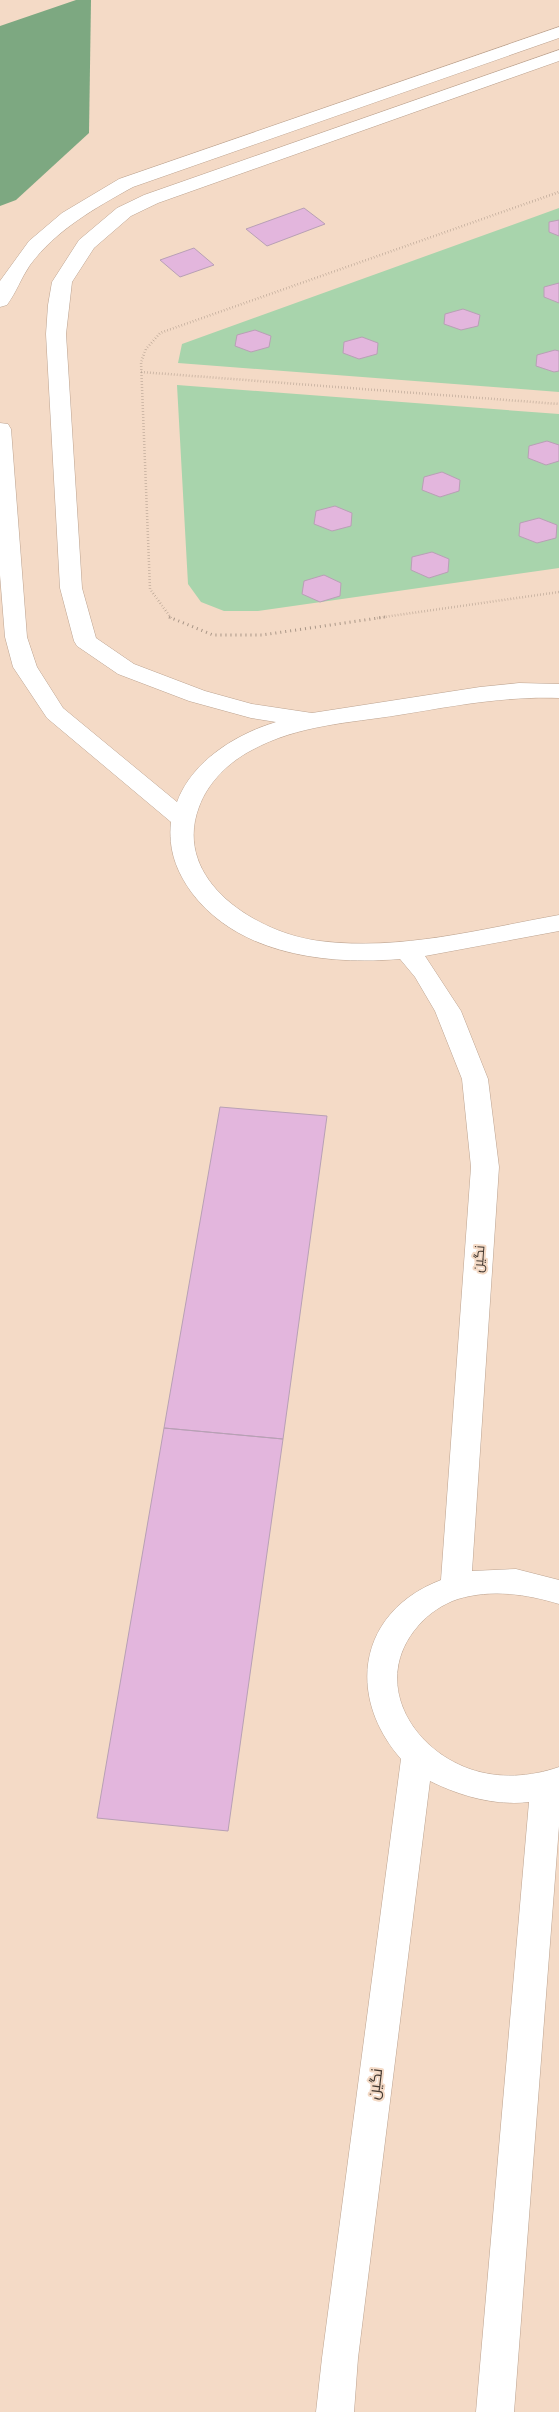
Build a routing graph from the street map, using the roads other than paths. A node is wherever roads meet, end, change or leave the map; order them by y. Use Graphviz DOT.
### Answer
graph roads {
  1 [pos="559,32"];
  2 [pos="559,55"];
  3 [pos="0,301"];
  4 [pos="0,428"];
  5 [pos="552,689"];
  6 [pos="313,722"];
  7 [pos="181,818"];
  8 [pos="559,923"];
  9 [pos="406,950"];
  10 [pos="456,1586"];
  11 [pos="559,1592"];
  12 [pos="417,1756"];
  13 [pos="552,1784"];
  14 [pos="335,2412"];
  15 [pos="495,2412"];
  1 -- 3 [label="street"];
  2 -- 6 [label="street"];
  4 -- 7 [label="street"];
  5 -- 6 [label="street"];
  6 -- 7 [label="street"];
  7 -- 9 [label="street"];
  8 -- 9 [label="street"];
  9 -- 10 [label="street, نگین"];
  10 -- 11 [label="street"];
  10 -- 12 [label="street"];
  12 -- 13 [label="street"];
  12 -- 14 [label="street, نگین"];
  13 -- 15 [label="street"];
}
